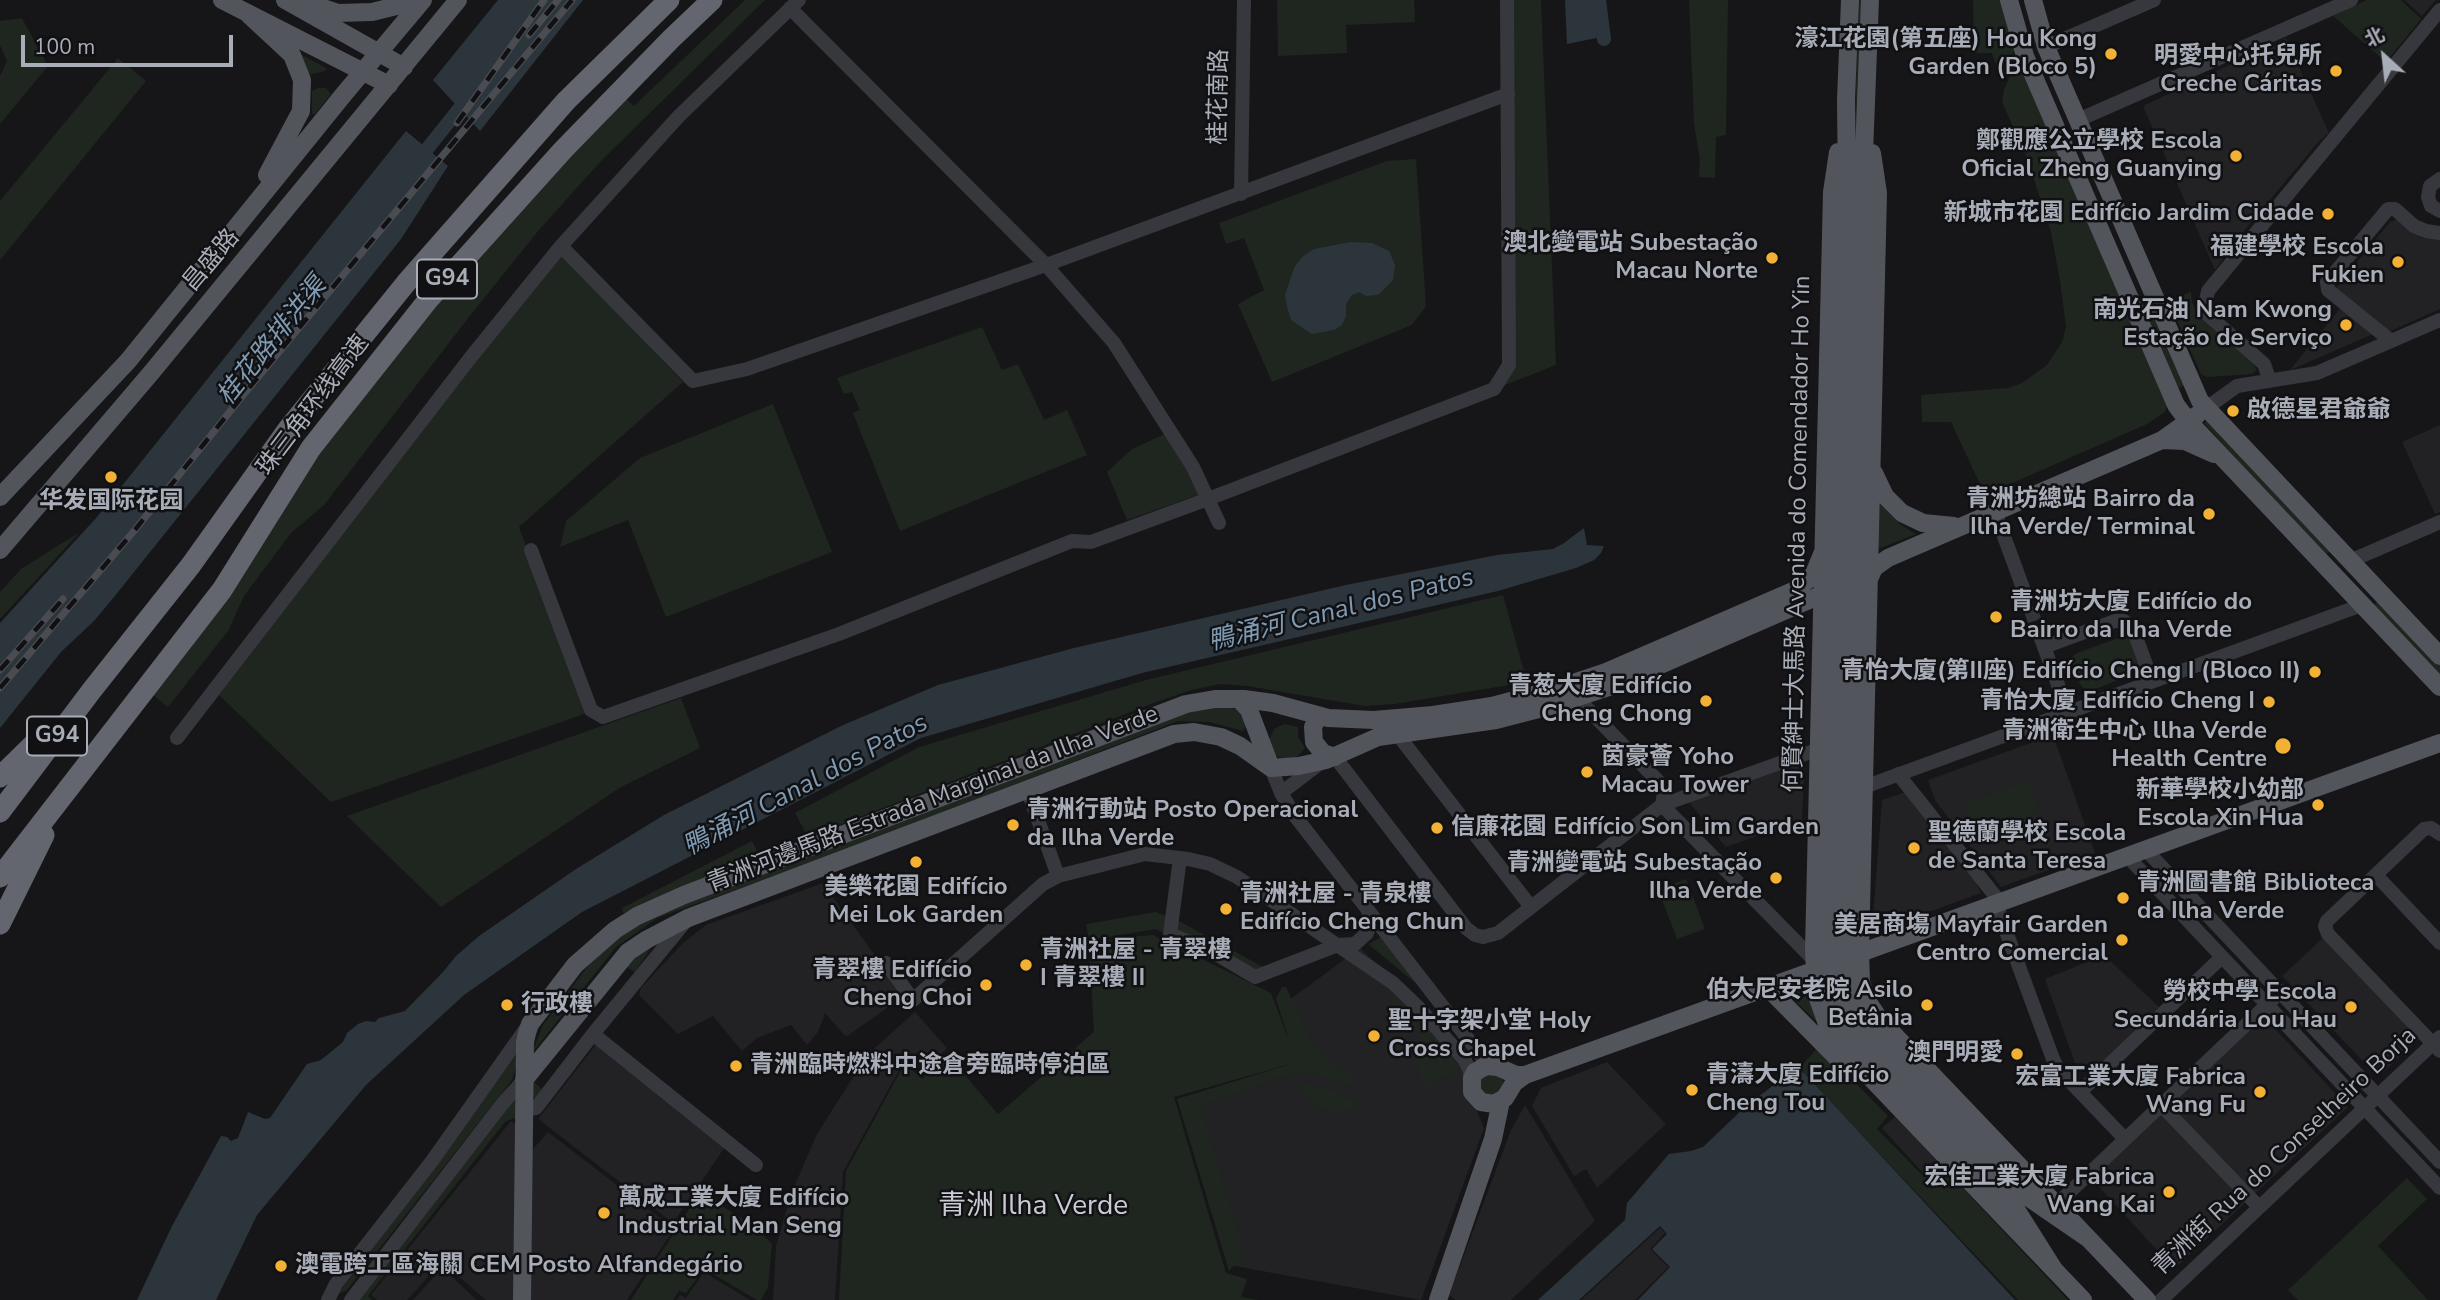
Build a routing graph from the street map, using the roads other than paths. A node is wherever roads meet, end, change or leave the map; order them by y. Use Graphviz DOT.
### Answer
graph roads {
  1 [pos="222,0"];
  2 [pos="285,0"];
  3 [pos="299,0"];
  4 [pos="422,0"];
  5 [pos="458,0"];
  6 [pos="670,0"];
  7 [pos="712,0"];
  8 [pos="1244,0"];
  9 [pos="1507,0"];
  10 [pos="1850,0"];
  11 [pos="1870,0"];
  12 [pos="2032,0"];
  13 [pos="2154,0"];
  14 [pos="2351,0"];
  15 [pos="794,4"];
  16 [pos="2010,6"];
  17 [pos="2440,10"];
  18 [pos="249,15"];
  19 [pos="2046,47"];
  20 [pos="378,53"];
  21 [pos="404,67"];
  22 [pos="362,72"];
  23 [pos="389,85"];
  24 [pos="1508,94"];
  25 [pos="1846,100"];
  26 [pos="1865,101"];
  27 [pos="2078,120"];
  28 [pos="2438,179"];
  29 [pos="1241,194"];
  30 [pos="1854,204"];
  31 [pos="2440,211"];
  32 [pos="238,225"];
  33 [pos="2440,233"];
  34 [pos="2105,240"];
  35 [pos="561,246"];
  36 [pos="1046,265"];
  37 [pos="2151,289"];
  38 [pos="2130,298"];
  39 [pos="2440,320"];
  40 [pos="2391,341"];
  41 [pos="1874,362"];
  42 [pos="2270,380"];
  43 [pos="1827,405"];
  44 [pos="2205,409"];
  45 [pos="2188,421"];
  46 [pos="2161,440"];
  47 [pos="1872,444"];
  48 [pos="2224,459"];
  49 [pos="1825,480"];
  50 [pos="0,497"];
  51 [pos="1208,499"];
  52 [pos="1995,512"];
  53 [pos="2440,522"];
  54 [pos="1219,523"];
  55 [pos="1969,523"];
  56 [pos="2319,528"];
  57 [pos="1870,542"];
  58 [pos="2303,543"];
  59 [pos="2382,547"];
  60 [pos="0,550"];
  61 [pos="531,550"];
  62 [pos="1823,552"];
  63 [pos="2350,561"];
  64 [pos="2364,576"];
  65 [pos="1869,580"];
  66 [pos="2023,588"];
  67 [pos="1822,595"];
  68 [pos="2366,609"];
  69 [pos="2440,656"];
  70 [pos="116,660"];
  71 [pos="2159,679"];
  72 [pos="2440,687"];
  73 [pos="1866,688"];
  74 [pos="1577,698"];
  75 [pos="1240,699"];
  76 [pos="2064,713"];
  77 [pos="1251,714"];
  78 [pos="1318,717"];
  79 [pos="1398,735"];
  80 [pos="177,738"];
  81 [pos="1819,740"];
  82 [pos="1234,743"];
  83 [pos="2440,743"];
  84 [pos="1330,758"];
  85 [pos="1864,762"];
  86 [pos="1270,768"];
  87 [pos="1898,774"];
  88 [pos="0,777"];
  89 [pos="1864,787"];
  90 [pos="1027,789"];
  91 [pos="1281,793"];
  92 [pos="63,796"];
  93 [pos="1662,806"];
  94 [pos="1817,806"];
  95 [pos="0,812"];
  96 [pos="2435,831"];
  97 [pos="2146,850"];
  98 [pos="2127,856"];
  99 [pos="1180,858"];
  100 [pos="2376,875"];
  101 [pos="1058,876"];
  102 [pos="0,877"];
  103 [pos="1998,903"];
  104 [pos="1531,907"];
  105 [pos="1367,908"];
  106 [pos="688,918"];
  107 [pos="1815,918"];
  108 [pos="0,924"];
  109 [pos="2440,943"];
  110 [pos="1338,945"];
  111 [pos="1860,953"];
  112 [pos="2222,957"];
  113 [pos="886,963"];
  114 [pos="1814,965"];
  115 [pos="1768,987"];
  116 [pos="2280,992"];
  117 [pos="2267,1004"];
  118 [pos="530,1024"];
  119 [pos="593,1034"];
  120 [pos="1900,1041"];
  121 [pos="2438,1044"];
  122 [pos="1498,1068"];
  123 [pos="1866,1073"];
  124 [pos="1525,1075"];
  125 [pos="524,1080"];
  126 [pos="1471,1085"];
  127 [pos="2080,1092"];
  128 [pos="2378,1095"];
  129 [pos="1504,1097"];
  130 [pos="1481,1102"];
  131 [pos="2161,1105"];
  132 [pos="1898,1106"];
  133 [pos="2365,1108"];
  134 [pos="524,1110"];
  135 [pos="1493,1139"];
  136 [pos="2125,1139"];
  137 [pos="2440,1161"];
  138 [pos="756,1165"];
  139 [pos="2440,1188"];
  140 [pos="2020,1200"];
  141 [pos="2056,1205"];
  142 [pos="2259,1207"];
  143 [pos="2089,1239"];
  144 [pos="2055,1271"];
  145 [pos="328,1300"];
  146 [pos="351,1300"];
  147 [pos="522,1300"];
  148 [pos="1438,1300"];
  149 [pos="2083,1300"];
  150 [pos="2147,1300"];
  151 [pos="2161,1300"];
  1 -- 18 [label="main road"];
  2 -- 20 [label="main road"];
  3 -- 4 [label="main road"];
  4 -- 20 [label="main road, 昌盛路"];
  5 -- 21 [label="main road, 昌盛路"];
  6 -- 70 [label="highway, 珠三角环线高速 / G94"];
  7 -- 92 [label="highway, 珠三角环线高速 / G94"];
  8 -- 29 [label="street, 桂花南路"];
  9 -- 24 [label="street"];
  10 -- 25 [label="main road, 何賢紳士大馬路 Avenida do Comendador Ho Yin"];
  11 -- 26 [label="main road"];
  12 -- 19 [label="main road"];
  13 -- 19 [label="street"];
  14 -- 27 [label="street"];
  15 -- 35 [label="street"];
  15 -- 36 [label="street"];
  16 -- 19 [label="main road"];
  16 -- 34 [label="main road"];
  17 -- 42 [label="street"];
  18 -- 22 [label="main road"];
  18 -- 32 [label="main road"];
  19 -- 27 [label="main road"];
  20 -- 21 [label="main road"];
  20 -- 22 [label="main road, 昌盛路"];
  21 -- 23 [label="main road, 昌盛路"];
  22 -- 23 [label="main road"];
  22 -- 32 [label="main road, 昌盛路"];
  23 -- 60 [label="main road, 昌盛路"];
  24 -- 29 [label="street"];
  24 -- 51 [label="street"];
  25 -- 30 [label="main road, 何賢紳士大馬路 Avenida do Comendador Ho Yin"];
  25 -- 43 [label="main road, 何賢紳士大馬路 Avenida do Comendador Ho Yin"];
  26 -- 30 [label="main road"];
  26 -- 41 [label="main road"];
  27 -- 34 [label="main road"];
  27 -- 37 [label="main road"];
  28 -- 31 [label="street"];
  29 -- 36 [label="street"];
  30 -- 140 [label="main road"];
  32 -- 50 [label="main road, 昌盛路"];
  33 -- 40 [label="street"];
  34 -- 38 [label="main road"];
  35 -- 36 [label="street"];
  35 -- 80 [label="street"];
  36 -- 51 [label="street"];
  37 -- 38 [label="main road"];
  37 -- 44 [label="main road"];
  38 -- 45 [label="main road"];
  39 -- 40 [label="street"];
  40 -- 42 [label="street"];
  41 -- 43 [label="main road"];
  41 -- 47 [label="main road"];
  42 -- 44 [label="street"];
  43 -- 49 [label="main road, 何賢紳士大馬路 Avenida do Comendador Ho Yin"];
  44 -- 45 [label="main road"];
  44 -- 56 [label="main road"];
  45 -- 46 [label="main road"];
  45 -- 48 [label="main road"];
  46 -- 48 [label="main road"];
  46 -- 52 [label="main road"];
  47 -- 49 [label="main road"];
  47 -- 55 [label="main road"];
  47 -- 57 [label="main road"];
  48 -- 58 [label="main road"];
  49 -- 62 [label="main road, 何賢紳士大馬路 Avenida do Comendador Ho Yin"];
  51 -- 54 [label="street"];
  51 -- 61 [label="street"];
  52 -- 55 [label="main road"];
  52 -- 66 [label="street"];
  53 -- 59 [label="street"];
  55 -- 65 [label="main road"];
  56 -- 58 [label="main road"];
  56 -- 63 [label="main road"];
  57 -- 65 [label="main road"];
  57 -- 67 [label="main road"];
  58 -- 68 [label="main road"];
  59 -- 63 [label="street"];
  59 -- 64 [label="street"];
  62 -- 67 [label="main road, 何賢紳士大馬路 Avenida do Comendador Ho Yin"];
  62 -- 78 [label="main road, 青洲河邊馬路 Estrada Marginal da Ilha Verde"];
  63 -- 64 [label="main road"];
  64 -- 68 [label="main road"];
  64 -- 69 [label="main road"];
  65 -- 73 [label="main road"];
  67 -- 74 [label="main road"];
  67 -- 81 [label="main road, 何賢紳士大馬路 Avenida do Comendador Ho Yin"];
  68 -- 71 [label="street"];
  68 -- 72 [label="main road"];
  70 -- 88 [label="highway"];
  70 -- 95 [label="highway, 珠三角环线高速 / G94"];
  71 -- 76 [label="street"];
  71 -- 76 [label="street"];
  73 -- 81 [label="main road"];
  73 -- 85 [label="main road"];
  74 -- 79 [label="main road"];
  74 -- 93 [label="street"];
  75 -- 77 [label="main road"];
  75 -- 78 [label="main road, 青洲河邊馬路 Estrada Marginal da Ilha Verde"];
  75 -- 118 [label="main road, 青洲河邊馬路 Estrada Marginal da Ilha Verde"];
  76 -- 87 [label="street"];
  77 -- 82 [label="main road"];
  77 -- 86 [label="main road"];
  78 -- 84 [label="main road"];
  79 -- 84 [label="main road"];
  79 -- 104 [label="street"];
  81 -- 93 [label="street"];
  81 -- 94 [label="main road, 何賢紳士大馬路 Avenida do Comendador Ho Yin"];
  82 -- 86 [label="main road, 青洲河邊馬路 Estrada Marginal da Ilha Verde"];
  82 -- 90 [label="main road, 青洲河邊馬路 Estrada Marginal da Ilha Verde"];
  83 -- 97 [label="main road"];
  84 -- 86 [label="main road"];
  84 -- 91 [label="street"];
  84 -- 104 [label="street"];
  85 -- 89 [label="main road"];
  85 -- 94 [label="main road"];
  86 -- 91 [label="street"];
  87 -- 89 [label="street"];
  87 -- 103 [label="street"];
  89 -- 111 [label="main road"];
  90 -- 101 [label="street"];
  90 -- 106 [label="main road, 青洲河邊馬路 Estrada Marginal da Ilha Verde"];
  91 -- 105 [label="street"];
  92 -- 102 [label="highway, 珠三角环线高速 / G94"];
  92 -- 108 [label="highway"];
  93 -- 104 [label="street"];
  93 -- 114 [label="street"];
  94 -- 107 [label="main road, 何賢紳士大馬路 Avenida do Comendador Ho Yin"];
  96 -- 100 [label="street"];
  97 -- 98 [label="main road"];
  97 -- 116 [label="street"];
  98 -- 103 [label="main road"];
  98 -- 112 [label="street"];
  99 -- 101 [label="street"];
  99 -- 110 [label="street"];
  99 -- 110 [label="street"];
  100 -- 109 [label="street"];
  100 -- 121 [label="street"];
  101 -- 113 [label="street"];
  103 -- 111 [label="main road"];
  103 -- 127 [label="street"];
  105 -- 110 [label="street"];
  105 -- 122 [label="street"];
  106 -- 119 [label="street, 青洲河邊馬路 Estrada Marginal da Ilha Verde"];
  106 -- 125 [label="main road, 青洲河邊馬路 Estrada Marginal da Ilha Verde"];
  107 -- 111 [label="main road"];
  107 -- 114 [label="main road, 何賢紳士大馬路 Avenida do Comendador Ho Yin"];
  110 -- 126 [label="street"];
  111 -- 114 [label="main road"];
  111 -- 120 [label="main road"];
  112 -- 117 [label="street"];
  112 -- 127 [label="street"];
  114 -- 115 [label="main road"];
  114 -- 123 [label="main road, 何賢紳士大馬路 Avenida do Comendador Ho Yin"];
  115 -- 124 [label="main road"];
  115 -- 132 [label="main road"];
  116 -- 117 [label="street"];
  116 -- 128 [label="street"];
  117 -- 131 [label="street"];
  117 -- 133 [label="street"];
  118 -- 125 [label="main road, 青洲河邊馬路 Estrada Marginal da Ilha Verde"];
  118 -- 145 [label="street"];
  119 -- 134 [label="street, 青洲河邊馬路 Estrada Marginal da Ilha Verde"];
  119 -- 138 [label="street"];
  120 -- 123 [label="main road"];
  120 -- 141 [label="main road"];
  121 -- 128 [label="street, 青洲街 Rua do Conselheiro Borja"];
  122 -- 124 [label="main road"];
  122 -- 126 [label="main road"];
  122 -- 129 [label="main road"];
  123 -- 132 [label="main road, 何賢紳士大馬路 Avenida do Comendador Ho Yin"];
  124 -- 129 [label="main road"];
  125 -- 134 [label="main road, 青洲河邊馬路 Estrada Marginal da Ilha Verde"];
  125 -- 146 [label="street"];
  126 -- 130 [label="main road"];
  127 -- 136 [label="street"];
  128 -- 133 [label="street, 青洲街 Rua do Conselheiro Borja"];
  128 -- 137 [label="street"];
  129 -- 130 [label="main road"];
  129 -- 135 [label="main road"];
  130 -- 135 [label="main road"];
  131 -- 136 [label="street"];
  131 -- 142 [label="street"];
  132 -- 144 [label="main road"];
  133 -- 139 [label="street"];
  133 -- 142 [label="street, 青洲街 Rua do Conselheiro Borja"];
  134 -- 147 [label="main road, 青洲河邊馬路 Estrada Marginal da Ilha Verde"];
  135 -- 148 [label="main road"];
  136 -- 141 [label="street"];
  140 -- 143 [label="main road"];
  140 -- 144 [label="main road"];
  141 -- 143 [label="main road"];
  142 -- 151 [label="street, 青洲街 Rua do Conselheiro Borja"];
  143 -- 150 [label="main road"];
  144 -- 149 [label="main road"];
}
